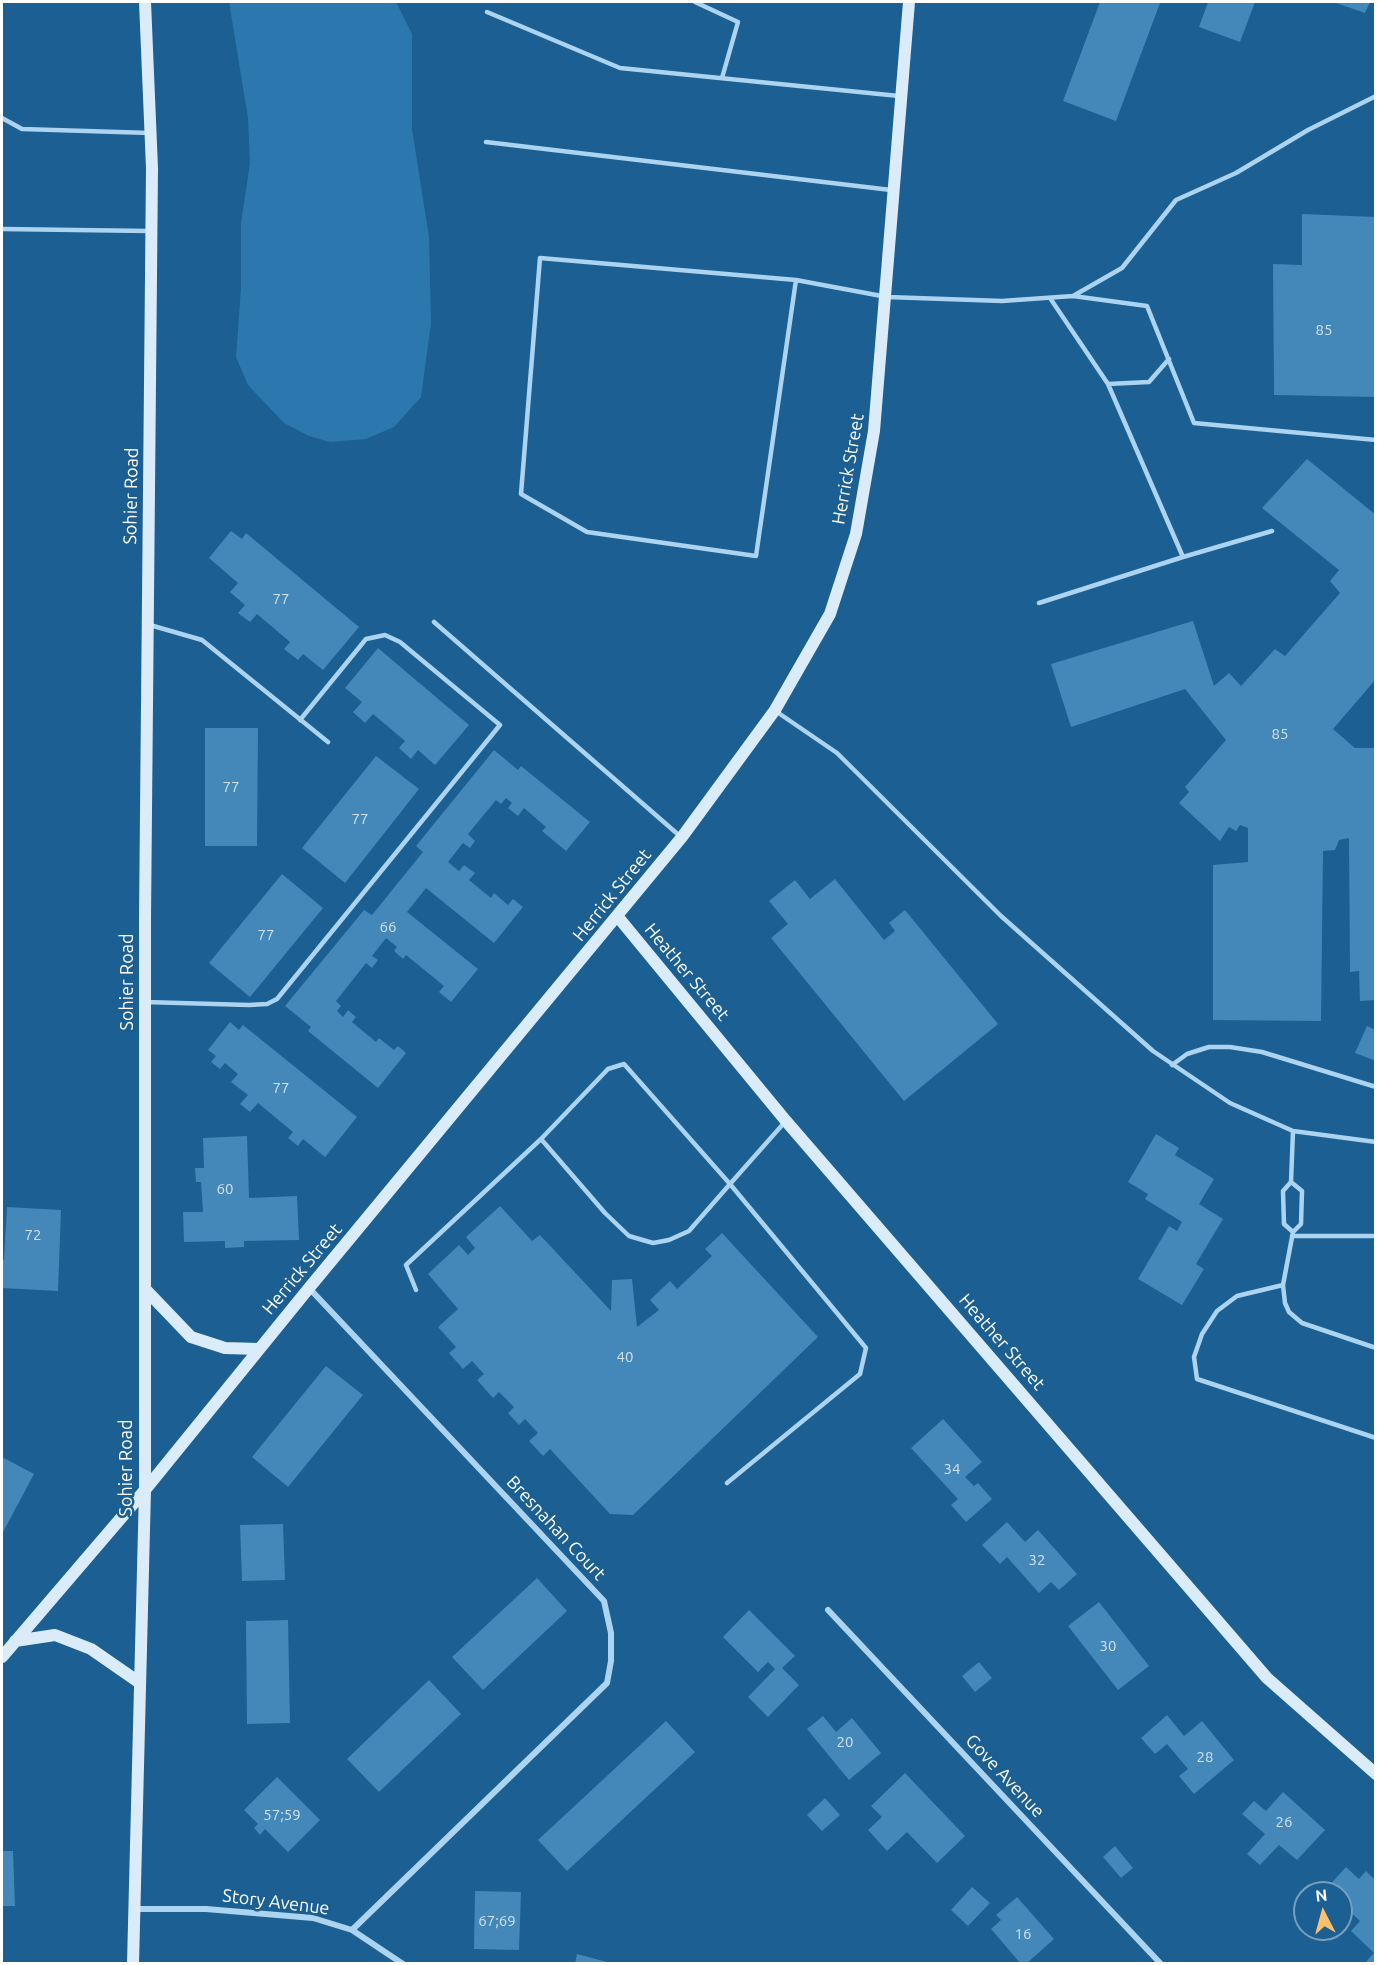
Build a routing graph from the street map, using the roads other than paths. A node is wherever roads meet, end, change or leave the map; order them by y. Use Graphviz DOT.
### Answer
graph roads {
  1 [pos="145,2"];
  2 [pos="695,2"];
  3 [pos="909,2"];
  4 [pos="487,12"];
  5 [pos="722,78"];
  6 [pos="902,96"];
  7 [pos="1374,98"];
  8 [pos="2,118"];
  9 [pos="150,133"];
  10 [pos="486,142"];
  11 [pos="894,190"];
  12 [pos="2,230"];
  13 [pos="152,231"];
  14 [pos="796,280"];
  15 [pos="1073,296"];
  16 [pos="886,297"];
  17 [pos="1050,298"];
  18 [pos="1169,359"];
  19 [pos="1108,384"];
  20 [pos="1376,440"];
  21 [pos="1272,531"];
  22 [pos="1183,557"];
  23 [pos="1039,603"];
  24 [pos="434,622"];
  25 [pos="148,624"];
  26 [pos="775,710"];
  27 [pos="300,720"];
  28 [pos="328,742"];
  29 [pos="682,837"];
  30 [pos="618,917"];
  31 [pos="145,1002"];
  32 [pos="1172,1065"];
  33 [pos="1376,1087"];
  34 [pos="786,1121"];
  35 [pos="1293,1131"];
  36 [pos="540,1139"];
  37 [pos="1376,1142"];
  38 [pos="1291,1182"];
  39 [pos="730,1184"];
  40 [pos="1293,1234"];
  41 [pos="1376,1236"];
  42 [pos="1282,1285"];
  43 [pos="309,1288"];
  44 [pos="145,1289"];
  45 [pos="416,1290"];
  46 [pos="1376,1348"];
  47 [pos="260,1349"];
  48 [pos="1376,1438"];
  49 [pos="727,1482"];
  50 [pos="145,1490"];
  51 [pos="828,1610"];
  52 [pos="15,1641"];
  53 [pos="2,1657"];
  54 [pos="140,1683"];
  55 [pos="1376,1774"];
  56 [pos="134,1909"];
  57 [pos="352,1930"];
  58 [pos="133,1964"];
  59 [pos="403,1964"];
  60 [pos="1161,1964"];
  1 -- 9 [label="street, Sohier Road"];
  2 -- 5 [label="lane"];
  3 -- 6 [label="street, Herrick Street"];
  4 -- 5 [label="lane"];
  5 -- 6 [label="lane"];
  6 -- 11 [label="street, Herrick Street"];
  7 -- 15 [label="lane"];
  8 -- 9 [label="lane"];
  9 -- 13 [label="street, Sohier Road"];
  10 -- 11 [label="lane"];
  11 -- 16 [label="street, Herrick Street"];
  12 -- 13 [label="lane"];
  13 -- 25 [label="street, Sohier Road"];
  14 -- 14 [label="lane"];
  14 -- 16 [label="lane"];
  15 -- 17 [label="lane"];
  15 -- 18 [label="lane"];
  16 -- 17 [label="lane"];
  16 -- 26 [label="street, Herrick Street"];
  17 -- 19 [label="lane"];
  18 -- 19 [label="lane"];
  18 -- 20 [label="lane"];
  19 -- 22 [label="lane"];
  21 -- 22 [label="lane"];
  22 -- 23 [label="lane"];
  24 -- 29 [label="lane"];
  25 -- 27 [label="lane"];
  25 -- 31 [label="street, Sohier Road"];
  26 -- 29 [label="street, Herrick Street"];
  26 -- 32 [label="lane"];
  27 -- 28 [label="lane"];
  27 -- 31 [label="lane"];
  29 -- 30 [label="street, Herrick Street"];
  30 -- 34 [label="street, Heather Street"];
  30 -- 43 [label="street, Herrick Street"];
  31 -- 44 [label="street, Sohier Road"];
  32 -- 33 [label="lane"];
  32 -- 35 [label="lane"];
  34 -- 39 [label="lane"];
  34 -- 55 [label="street, Heather Street"];
  35 -- 37 [label="lane"];
  35 -- 38 [label="lane"];
  36 -- 39 [label="lane"];
  36 -- 39 [label="lane"];
  36 -- 45 [label="lane"];
  38 -- 40 [label="lane"];
  38 -- 40 [label="lane"];
  39 -- 49 [label="lane"];
  40 -- 41 [label="lane"];
  40 -- 42 [label="lane"];
  42 -- 46 [label="lane"];
  42 -- 48 [label="lane"];
  43 -- 47 [label="street, Herrick Street"];
  43 -- 57 [label="street, Bresnahan Court"];
  44 -- 47 [label="street"];
  44 -- 50 [label="street, Sohier Road"];
  47 -- 50 [label="street, Herrick Street"];
  50 -- 52 [label="street, Herrick Street"];
  50 -- 54 [label="street, Sohier Road"];
  51 -- 60 [label="street, Gove Avenue"];
  52 -- 53 [label="street, Herrick Street"];
  52 -- 54 [label="street"];
  54 -- 56 [label="street, Sohier Road"];
  56 -- 57 [label="street, Story Avenue"];
  56 -- 58 [label="street, Sohier Road"];
  57 -- 59 [label="street, Story Avenue"];
}
